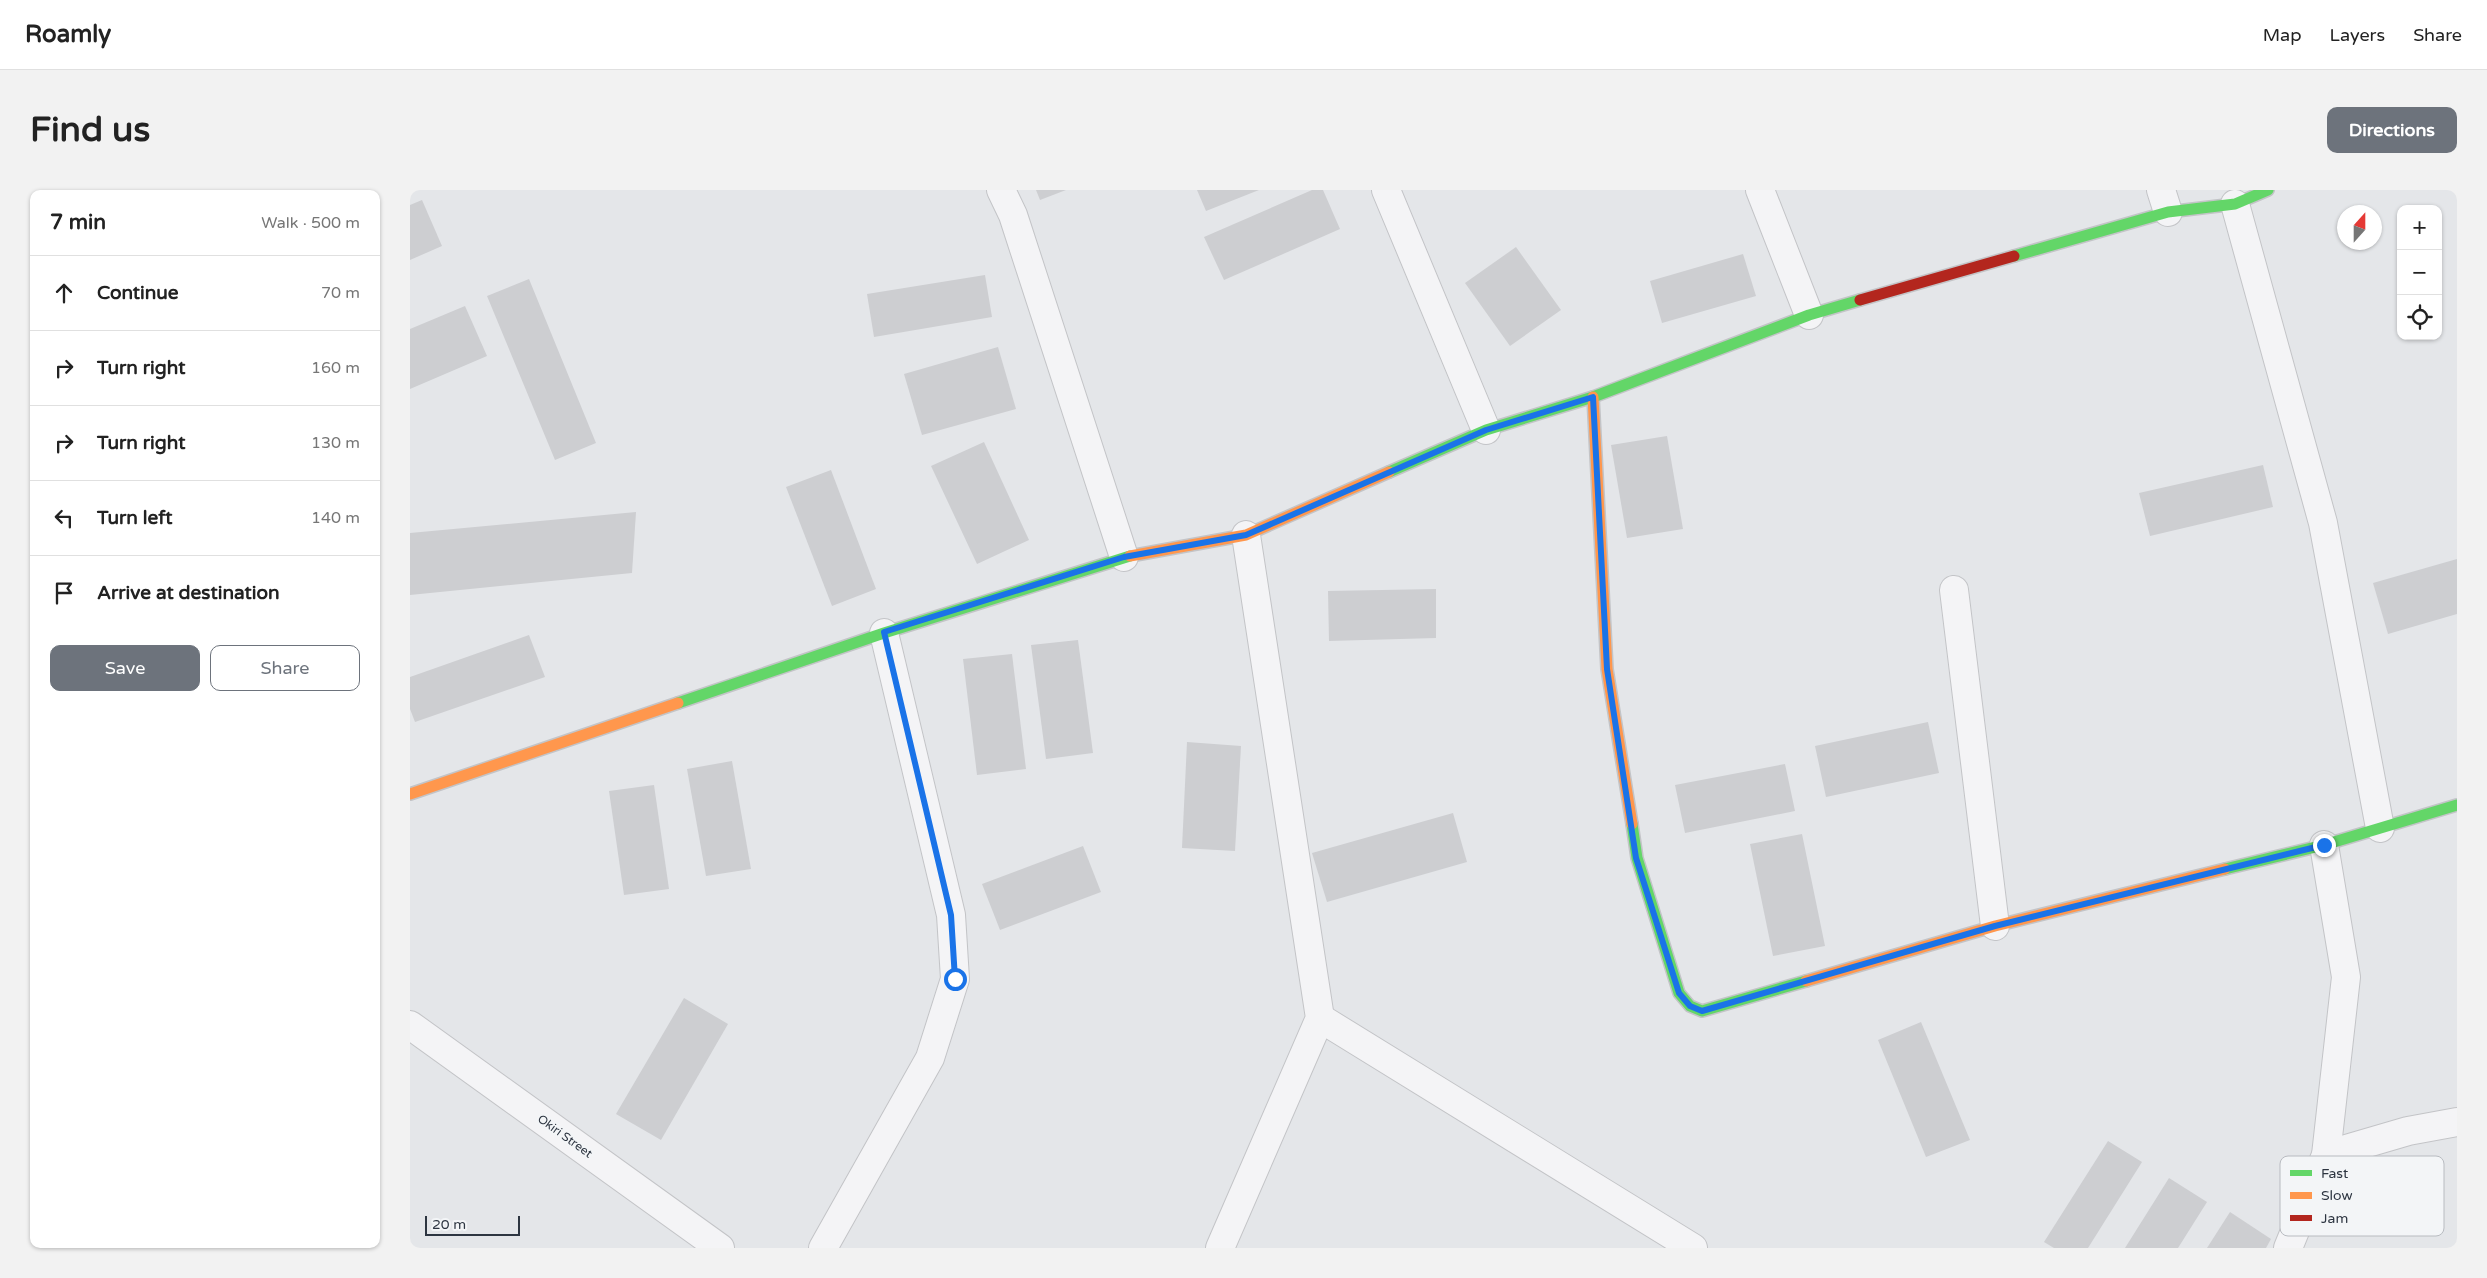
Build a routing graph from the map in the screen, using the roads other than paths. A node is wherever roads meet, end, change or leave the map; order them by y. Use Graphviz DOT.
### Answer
graph roads {
  1 [pos="1001,190"];
  2 [pos="1386,190"];
  3 [pos="1760,190"];
  4 [pos="2268,190"];
  5 [pos="2165,201"];
  6 [pos="2235,204"];
  7 [pos="1809,316"];
  8 [pos="1593,397"];
  9 [pos="1486,430"];
  10 [pos="1246,535"];
  11 [pos="1124,557"];
  12 [pos="1954,590"];
  13 [pos="884,632"];
  14 [pos="410,794"];
  15 [pos="2457,805"];
  16 [pos="2380,828"];
  17 [pos="2324,845"];
  18 [pos="1995,926"];
  19 [pos="1320,1018"];
  20 [pos="410,1025"];
  21 [pos="2457,1122"];
  22 [pos="2326,1155"];
  23 [pos="2293,1236"];
  24 [pos="720,1248"];
  25 [pos="823,1248"];
  26 [pos="1220,1248"];
  27 [pos="1694,1248"];
  28 [pos="2288,1248"];
  1 -- 11 [label="street"];
  2 -- 9 [label="street"];
  3 -- 7 [label="street"];
  4 -- 6 [label="street"];
  5 -- 6 [label="street"];
  5 -- 7 [label="street"];
  6 -- 16 [label="street"];
  7 -- 8 [label="street"];
  8 -- 9 [label="street"];
  8 -- 18 [label="street"];
  9 -- 10 [label="street"];
  10 -- 11 [label="street"];
  10 -- 19 [label="street"];
  11 -- 13 [label="street"];
  12 -- 18 [label="street"];
  13 -- 14 [label="street"];
  13 -- 25 [label="street"];
  15 -- 16 [label="street"];
  16 -- 17 [label="street"];
  17 -- 18 [label="street"];
  17 -- 22 [label="street"];
  19 -- 26 [label="street"];
  19 -- 27 [label="street"];
  20 -- 24 [label="street, Okiri Street"];
  21 -- 22 [label="street"];
  23 -- 28 [label="street"];
}
